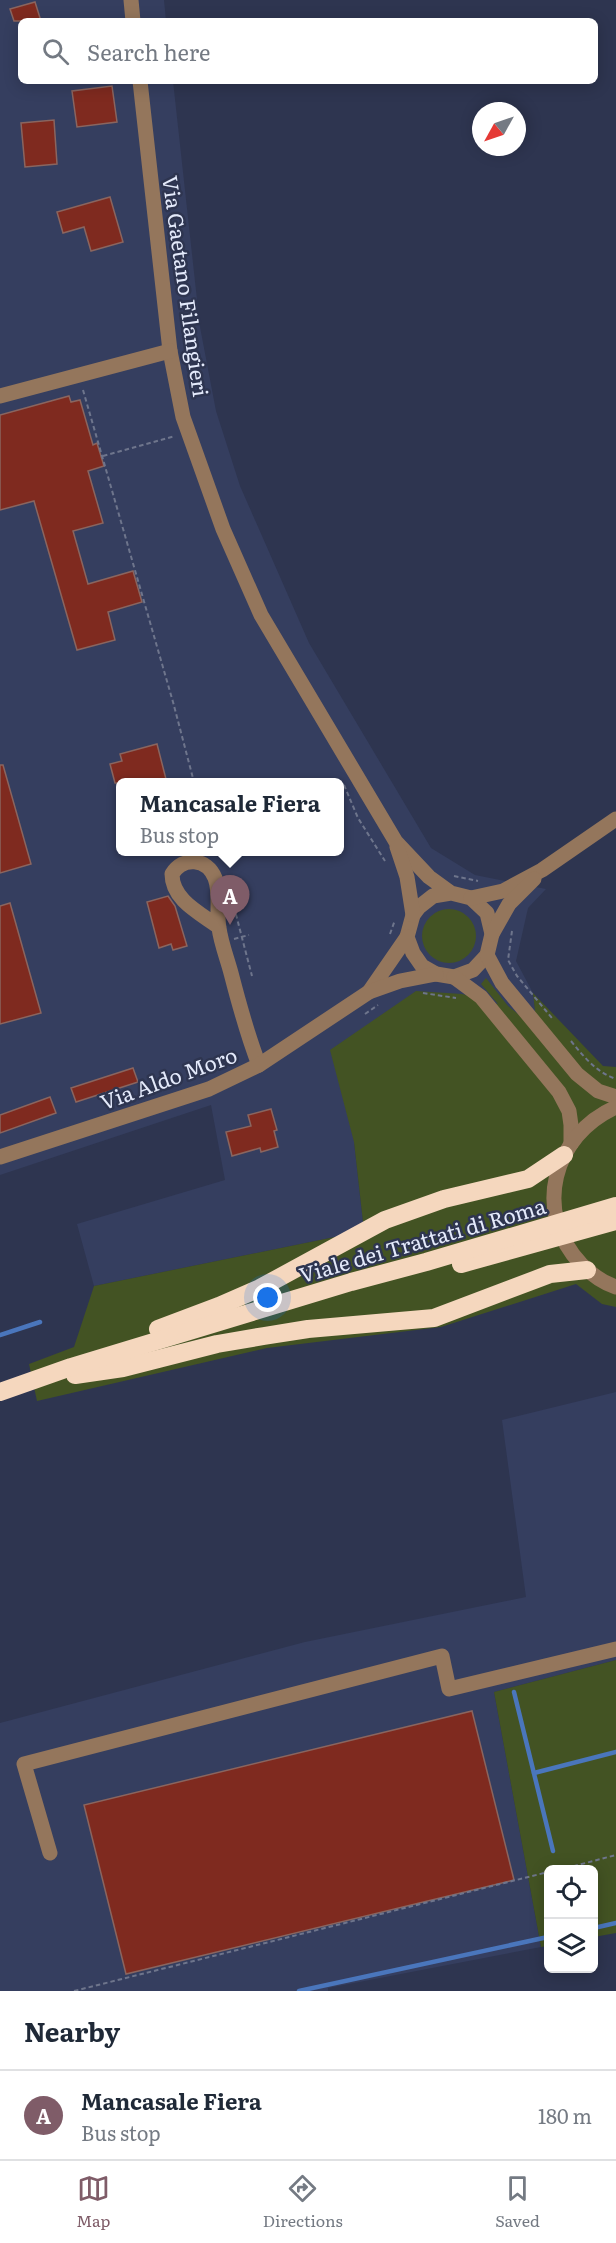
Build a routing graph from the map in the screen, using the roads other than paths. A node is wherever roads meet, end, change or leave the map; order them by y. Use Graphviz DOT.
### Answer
graph roads {
  1 [pos="131,0"];
  2 [pos="133,18"];
  3 [pos="140,84"];
  4 [pos="170,351"];
  5 [pos="0,396"];
  6 [pos="616,819"];
  7 [pos="396,842"];
  8 [pos="542,870"];
  9 [pos="451,893"];
  10 [pos="471,898"];
  11 [pos="413,915"];
  12 [pos="219,927"];
  13 [pos="492,934"];
  14 [pos="407,937"];
  15 [pos="487,955"];
  16 [pos="436,974"];
  17 [pos="454,977"];
  18 [pos="369,992"];
  19 [pos="259,1065"];
  20 [pos="616,1097"];
  21 [pos="616,1107"];
  22 [pos="567,1149"];
  23 [pos="0,1157"];
  24 [pos="616,1206"];
  25 [pos="616,1221"];
  26 [pos="492,1250"];
  27 [pos="587,1270"];
  28 [pos="616,1287"];
  29 [pos="73,1371"];
  30 [pos="0,1393"];
  31 [pos="616,1649"];
  32 [pos="50,1853"];
  1 -- 2 [label="street"];
  3 -- 4 [label="street, Via Gaetano Filangieri"];
  4 -- 5 [label="street"];
  4 -- 7 [label="street, Via Gaetano Filangieri"];
  6 -- 8 [label="street"];
  7 -- 9 [label="street, Via Gaetano Filangieri"];
  7 -- 11 [label="street, Via Gaetano Filangieri"];
  8 -- 10 [label="street"];
  8 -- 13 [label="street"];
  9 -- 10 [label="street"];
  9 -- 11 [label="street"];
  10 -- 13 [label="street"];
  11 -- 14 [label="street"];
  12 -- 19 [label="street"];
  13 -- 15 [label="street"];
  14 -- 16 [label="street"];
  14 -- 18 [label="street, Via Aldo Moro"];
  15 -- 17 [label="street"];
  15 -- 20 [label="street"];
  16 -- 17 [label="street"];
  16 -- 18 [label="street, Via Aldo Moro"];
  17 -- 22 [label="street"];
  18 -- 19 [label="street, Via Aldo Moro"];
  19 -- 23 [label="street, Via Aldo Moro"];
  21 -- 22 [label="street"];
  22 -- 27 [label="street"];
  22 -- 29 [label="highway"];
  24 -- 26 [label="highway, Viale dei Trattati di Roma"];
  25 -- 26 [label="highway, Viale dei Trattati di Roma"];
  26 -- 29 [label="highway, Viale dei Trattati di Roma"];
  27 -- 28 [label="street"];
  27 -- 29 [label="highway"];
  29 -- 30 [label="highway, Viale dei Trattati di Roma"];
  31 -- 32 [label="street"];
}
